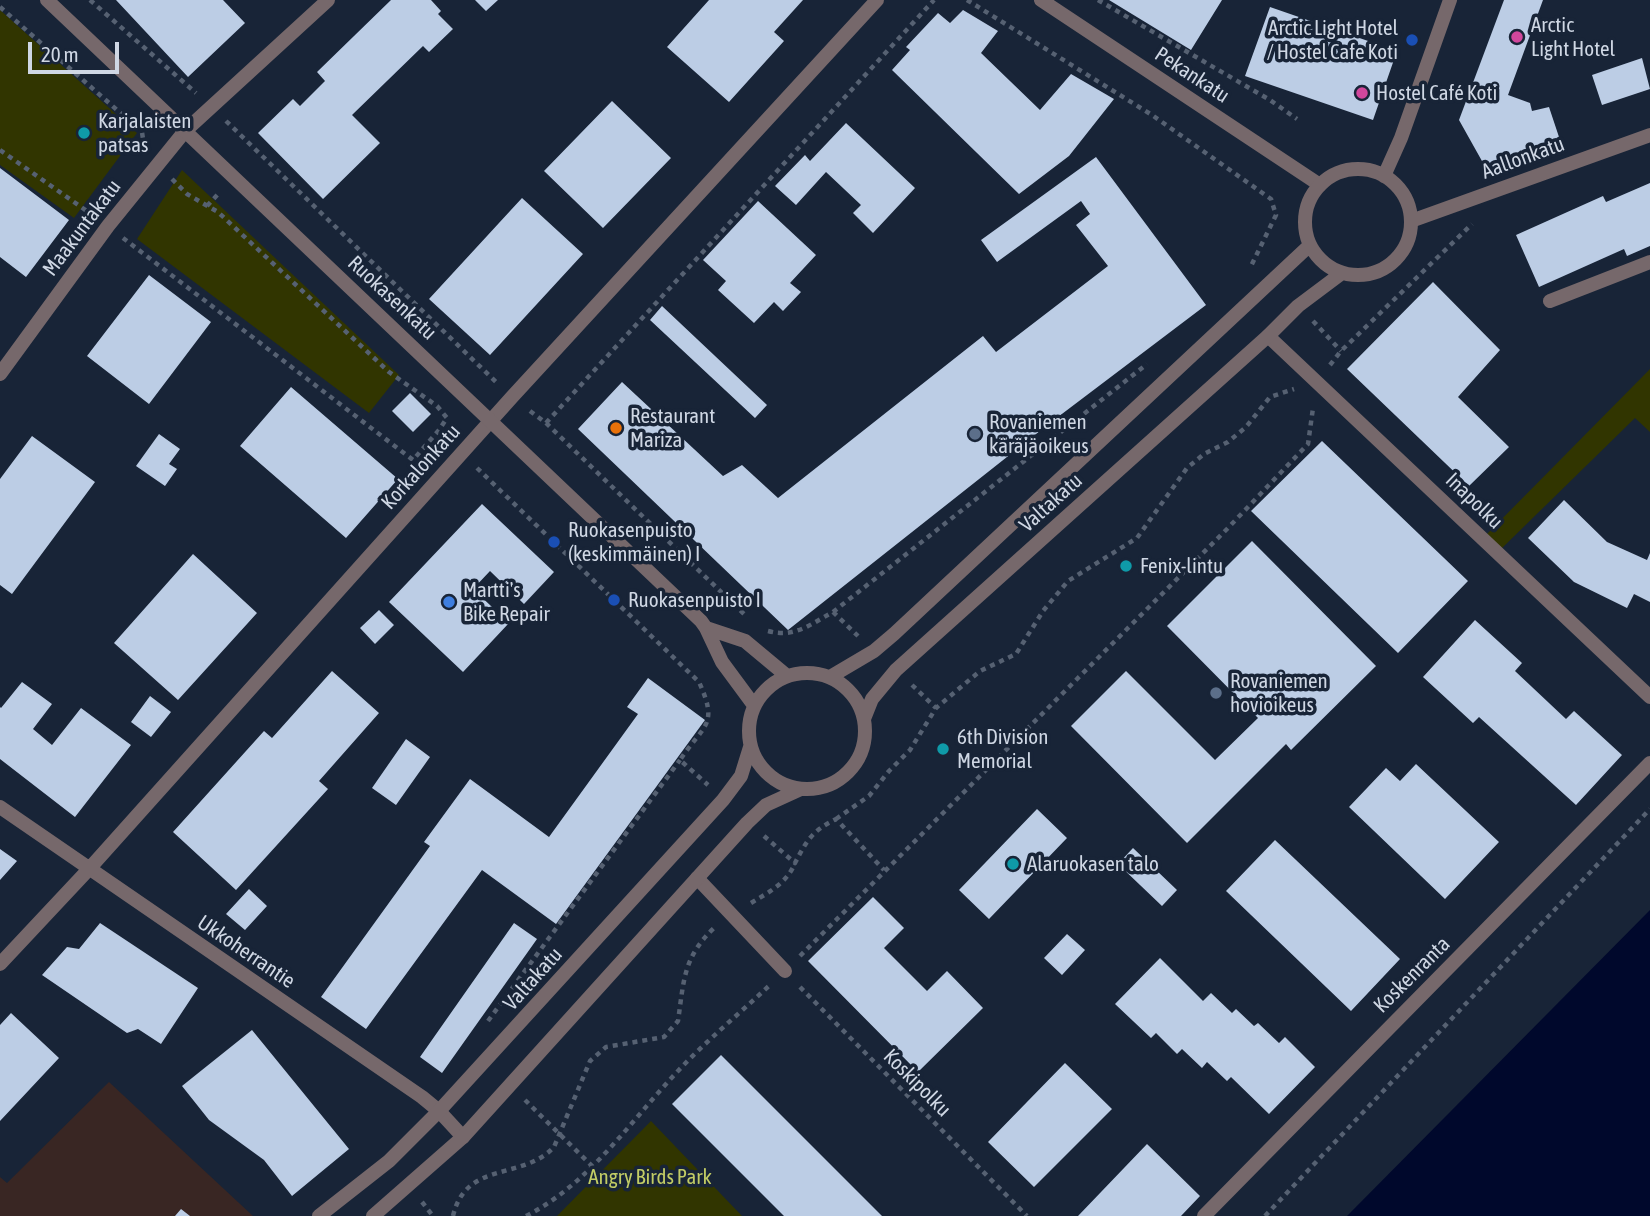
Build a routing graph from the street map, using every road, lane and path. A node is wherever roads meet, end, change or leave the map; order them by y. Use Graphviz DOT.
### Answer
graph roads {
  1 [pos="47,0"];
  2 [pos="90,0"];
  3 [pos="328,0"];
  4 [pos="877,0"];
  5 [pos="934,0"];
  6 [pos="967,0"];
  7 [pos="1041,0"];
  8 [pos="1098,0"];
  9 [pos="1450,0"];
  10 [pos="0,7"];
  11 [pos="212,108"];
  12 [pos="1297,119"];
  13 [pos="186,131"];
  14 [pos="1650,135"];
  15 [pos="0,150"];
  16 [pos="158,165"];
  17 [pos="1384,176"];
  18 [pos="1320,185"];
  19 [pos="1411,221"];
  20 [pos="1474,222"];
  21 [pos="108,226"];
  22 [pos="1310,245"];
  23 [pos="1650,262"];
  24 [pos="1247,271"];
  25 [pos="1342,273"];
  26 [pos="1550,301"];
  27 [pos="1268,336"];
  28 [pos="1341,351"];
  29 [pos="1154,358"];
  30 [pos="0,374"];
  31 [pos="1318,381"];
  32 [pos="512,397"];
  33 [pos="490,422"];
  34 [pos="546,423"];
  35 [pos="494,483"];
  36 [pos="749,619"];
  37 [pos="706,628"];
  38 [pos="759,628"];
  39 [pos="787,677"];
  40 [pos="830,677"];
  41 [pos="912,685"];
  42 [pos="1650,697"];
  43 [pos="753,704"];
  44 [pos="936,708"];
  45 [pos="864,719"];
  46 [pos="750,747"];
  47 [pos="680,760"];
  48 [pos="1650,763"];
  49 [pos="712,789"];
  50 [pos="801,789"];
  51 [pos="0,807"];
  52 [pos="1650,809"];
  53 [pos="836,819"];
  54 [pos="763,835"];
  55 [pos="795,863"];
  56 [pos="89,869"];
  57 [pos="884,870"];
  58 [pos="698,878"];
  59 [pos="733,915"];
  60 [pos="0,964"];
  61 [pos="785,971"];
  62 [pos="484,1027"];
  63 [pos="524,1100"];
  64 [pos="439,1111"];
  65 [pos="561,1135"];
  66 [pos="463,1137"];
  67 [pos="593,1167"];
  68 [pos="419,1199"];
  69 [pos="319,1216"];
  70 [pos="373,1216"];
  71 [pos="433,1216"];
  72 [pos="453,1216"];
  73 [pos="526,1216"];
  74 [pos="1027,1216"];
  75 [pos="1204,1216"];
  76 [pos="1265,1216"];
  1 -- 13 [label="street, Ruokasenkatu"];
  2 -- 11 [label="path"];
  3 -- 11 [label="street, Maakuntakatu"];
  4 -- 32 [label="street, Korkalonkatu"];
  5 -- 34 [label="path"];
  6 -- 24 [label="path"];
  7 -- 18 [label="street, Pekankatu"];
  8 -- 12 [label="path"];
  9 -- 17 [label="street"];
  10 -- 16 [label="path"];
  11 -- 13 [label="street, Maakuntakatu"];
  11 -- 32 [label="path"];
  13 -- 16 [label="street, Maakuntakatu"];
  13 -- 33 [label="street, Ruokasenkatu"];
  14 -- 19 [label="street, Aallonkatu"];
  15 -- 21 [label="path"];
  16 -- 21 [label="street, Maakuntakatu"];
  16 -- 21 [label="path"];
  17 -- 18 [label="street"];
  17 -- 19 [label="street"];
  18 -- 22 [label="street"];
  19 -- 25 [label="street"];
  20 -- 28 [label="path"];
  21 -- 30 [label="street, Maakuntakatu"];
  22 -- 25 [label="street"];
  22 -- 40 [label="street, Valtakatu"];
  23 -- 26 [label="street"];
  25 -- 27 [label="street, Valtakatu"];
  27 -- 31 [label="street, Inapolku"];
  27 -- 45 [label="street, Valtakatu"];
  29 -- 38 [label="path"];
  31 -- 42 [label="street, Inapolku"];
  31 -- 44 [label="path"];
  31 -- 57 [label="path"];
  32 -- 33 [label="street, Korkalonkatu"];
  32 -- 34 [label="path"];
  33 -- 37 [label="street, Ruokasenkatu"];
  33 -- 56 [label="street, Korkalonkatu"];
  34 -- 36 [label="path"];
  35 -- 47 [label="path"];
  37 -- 39 [label="street, Ruokasenkatu"];
  37 -- 43 [label="street, Ruokasenkatu"];
  39 -- 40 [label="street"];
  39 -- 43 [label="street"];
  40 -- 45 [label="street"];
  41 -- 44 [label="path"];
  43 -- 46 [label="street"];
  44 -- 53 [label="path"];
  45 -- 50 [label="street"];
  46 -- 50 [label="street"];
  46 -- 64 [label="street, Valtakatu"];
  47 -- 49 [label="path"];
  47 -- 62 [label="path"];
  48 -- 75 [label="street, Koskenranta"];
  50 -- 58 [label="street"];
  51 -- 56 [label="street, Ukkoherrantie"];
  52 -- 76 [label="path"];
  53 -- 55 [label="path"];
  53 -- 57 [label="path"];
  54 -- 55 [label="path"];
  55 -- 59 [label="path"];
  56 -- 60 [label="street, Korkalonkatu"];
  56 -- 64 [label="street, Ukkoherrantie"];
  57 -- 61 [label="path"];
  58 -- 59 [label="street"];
  58 -- 66 [label="street"];
  59 -- 61 [label="street"];
  59 -- 65 [label="path"];
  61 -- 67 [label="path"];
  61 -- 74 [label="path, Koskipolku"];
  63 -- 65 [label="path"];
  64 -- 66 [label="street, Ukkoherrantie"];
  64 -- 69 [label="street, Valtakatu"];
  65 -- 67 [label="path"];
  65 -- 72 [label="path"];
  66 -- 70 [label="street"];
  67 -- 73 [label="path"];
  68 -- 71 [label="path"];
}
